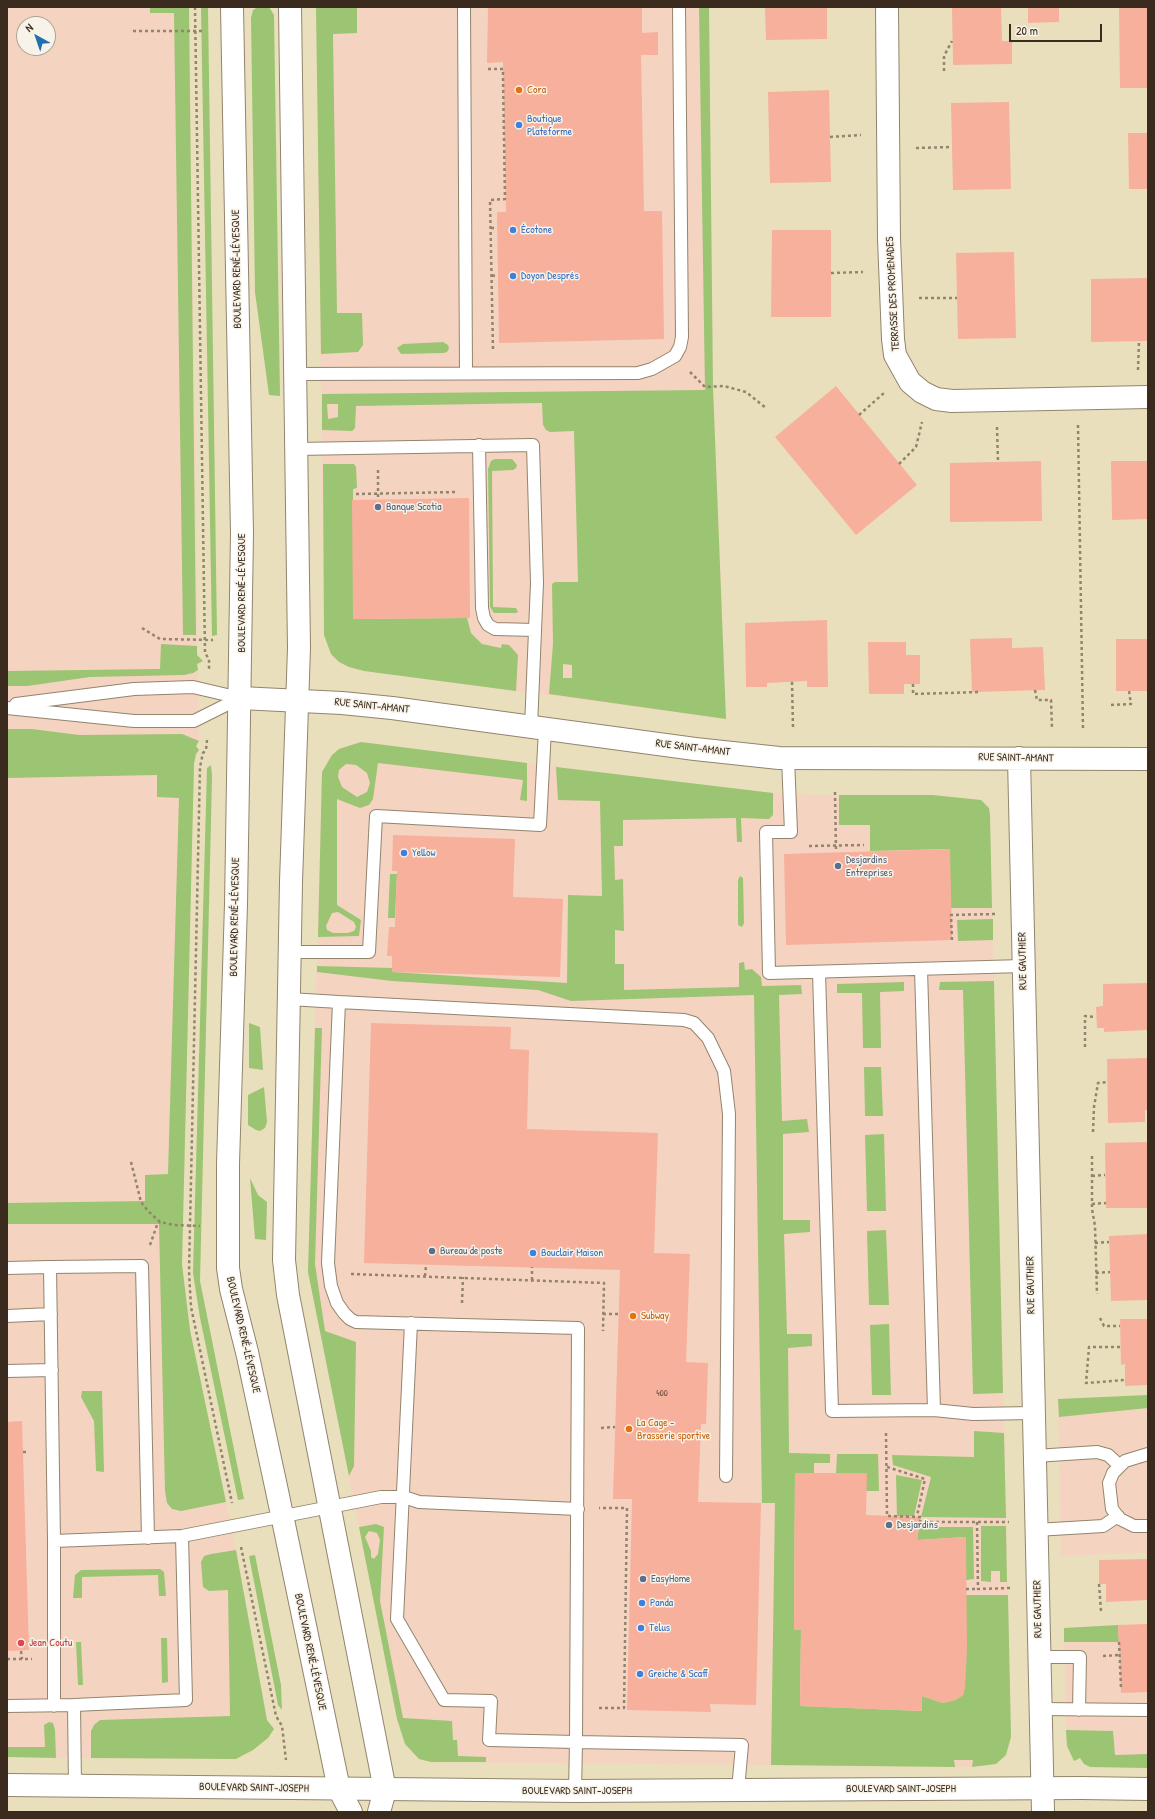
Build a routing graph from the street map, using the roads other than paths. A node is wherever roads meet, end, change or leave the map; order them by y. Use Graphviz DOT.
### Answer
graph roads {
  1 [pos="232,7"];
  2 [pos="290,7"];
  3 [pos="464,7"];
  4 [pos="679,7"];
  5 [pos="887,7"];
  6 [pos="466,373"];
  7 [pos="295,374"];
  8 [pos="1148,397"];
  9 [pos="479,445"];
  10 [pos="296,449"];
  11 [pos="535,630"];
  12 [pos="240,698"];
  13 [pos="298,701"];
  14 [pos="7,707"];
  15 [pos="538,728"];
  16 [pos="788,758"];
  17 [pos="1019,758"];
  18 [pos="1148,759"];
  19 [pos="290,952"];
  20 [pos="1023,966"];
  21 [pos="921,969"];
  22 [pos="819,972"];
  23 [pos="289,999"];
  24 [pos="338,1002"];
  25 [pos="50,1267"];
  26 [pos="7,1268"];
  27 [pos="51,1314"];
  28 [pos="7,1316"];
  29 [pos="412,1324"];
  30 [pos="52,1370"];
  31 [pos="7,1372"];
  32 [pos="934,1410"];
  33 [pos="1034,1413"];
  34 [pos="1148,1454"];
  35 [pos="1035,1456"];
  36 [pos="1120,1466"];
  37 [pos="726,1476"];
  38 [pos="404,1497"];
  39 [pos="330,1506"];
  40 [pos="578,1509"];
  41 [pos="282,1516"];
  42 [pos="1118,1516"];
  43 [pos="1148,1526"];
  44 [pos="1036,1530"];
  45 [pos="182,1536"];
  46 [pos="148,1538"];
  47 [pos="54,1540"];
  48 [pos="1039,1657"];
  49 [pos="74,1705"];
  50 [pos="7,1706"];
  51 [pos="54,1706"];
  52 [pos="1040,1709"];
  53 [pos="1079,1710"];
  54 [pos="1148,1710"];
  55 [pos="576,1742"];
  56 [pos="7,1786"];
  57 [pos="75,1786"];
  58 [pos="339,1789"];
  59 [pos="1042,1789"];
  60 [pos="1148,1789"];
  61 [pos="385,1790"];
  62 [pos="738,1790"];
  63 [pos="575,1791"];
  64 [pos="351,1812"];
  65 [pos="379,1812"];
  66 [pos="1043,1812"];
  1 -- 12 [label="main road, BOULEVARD RENÉ-LÉVESQUE"];
  2 -- 7 [label="main road"];
  3 -- 6 [label="lane"];
  4 -- 6 [label="lane"];
  5 -- 8 [label="main road, TERRASSE DES PROMENADES"];
  6 -- 7 [label="lane"];
  7 -- 10 [label="main road"];
  9 -- 10 [label="lane"];
  9 -- 11 [label="lane"];
  9 -- 11 [label="lane"];
  10 -- 13 [label="main road"];
  11 -- 15 [label="lane"];
  12 -- 13 [label="main road, RUE SAINT-AMANT"];
  12 -- 14 [label="lane"];
  12 -- 14 [label="lane"];
  12 -- 41 [label="main road, BOULEVARD RENÉ-LÉVESQUE"];
  13 -- 15 [label="main road, RUE SAINT-AMANT"];
  13 -- 19 [label="main road"];
  15 -- 16 [label="main road, RUE SAINT-AMANT"];
  15 -- 19 [label="lane"];
  16 -- 17 [label="main road, RUE SAINT-AMANT"];
  16 -- 22 [label="lane"];
  17 -- 18 [label="main road, RUE SAINT-AMANT"];
  17 -- 20 [label="main road, RUE GAUTHIER"];
  19 -- 23 [label="main road"];
  20 -- 21 [label="lane"];
  20 -- 33 [label="main road, RUE GAUTHIER"];
  21 -- 22 [label="lane"];
  21 -- 32 [label="lane"];
  22 -- 32 [label="lane"];
  23 -- 24 [label="lane"];
  23 -- 39 [label="main road"];
  24 -- 29 [label="lane"];
  24 -- 37 [label="lane"];
  25 -- 26 [label="lane"];
  25 -- 27 [label="lane"];
  25 -- 46 [label="lane"];
  27 -- 28 [label="lane"];
  27 -- 30 [label="lane"];
  29 -- 38 [label="lane"];
  29 -- 40 [label="lane"];
  30 -- 31 [label="lane"];
  30 -- 47 [label="lane"];
  32 -- 33 [label="lane"];
  33 -- 35 [label="main road, RUE GAUTHIER"];
  34 -- 36 [label="lane"];
  35 -- 36 [label="lane"];
  35 -- 44 [label="main road, RUE GAUTHIER"];
  36 -- 42 [label="lane"];
  38 -- 39 [label="lane"];
  38 -- 40 [label="lane"];
  38 -- 55 [label="lane"];
  39 -- 41 [label="lane"];
  39 -- 61 [label="main road"];
  40 -- 55 [label="lane"];
  41 -- 45 [label="lane"];
  41 -- 58 [label="main road, BOULEVARD RENÉ-LÉVESQUE"];
  42 -- 43 [label="lane"];
  42 -- 44 [label="lane"];
  44 -- 48 [label="main road, RUE GAUTHIER"];
  45 -- 46 [label="lane"];
  45 -- 49 [label="lane"];
  46 -- 47 [label="lane"];
  47 -- 51 [label="lane"];
  48 -- 52 [label="main road, RUE GAUTHIER"];
  48 -- 53 [label="lane"];
  49 -- 51 [label="lane"];
  49 -- 57 [label="lane"];
  50 -- 51 [label="lane"];
  52 -- 53 [label="lane"];
  52 -- 59 [label="main road, RUE GAUTHIER"];
  53 -- 54 [label="lane"];
  55 -- 62 [label="lane"];
  55 -- 63 [label="lane"];
  56 -- 57 [label="main road, BOULEVARD SAINT-JOSEPH"];
  57 -- 58 [label="main road, BOULEVARD SAINT-JOSEPH"];
  58 -- 61 [label="main road, BOULEVARD SAINT-JOSEPH"];
  58 -- 64 [label="main road, BOULEVARD RENÉ-LÉVESQUE"];
  59 -- 60 [label="main road, BOULEVARD SAINT-JOSEPH"];
  59 -- 62 [label="main road, BOULEVARD SAINT-JOSEPH"];
  59 -- 66 [label="main road, RUE GAUTHIER"];
  61 -- 63 [label="main road, BOULEVARD SAINT-JOSEPH"];
  61 -- 65 [label="main road"];
  62 -- 63 [label="main road, BOULEVARD SAINT-JOSEPH"];
}
